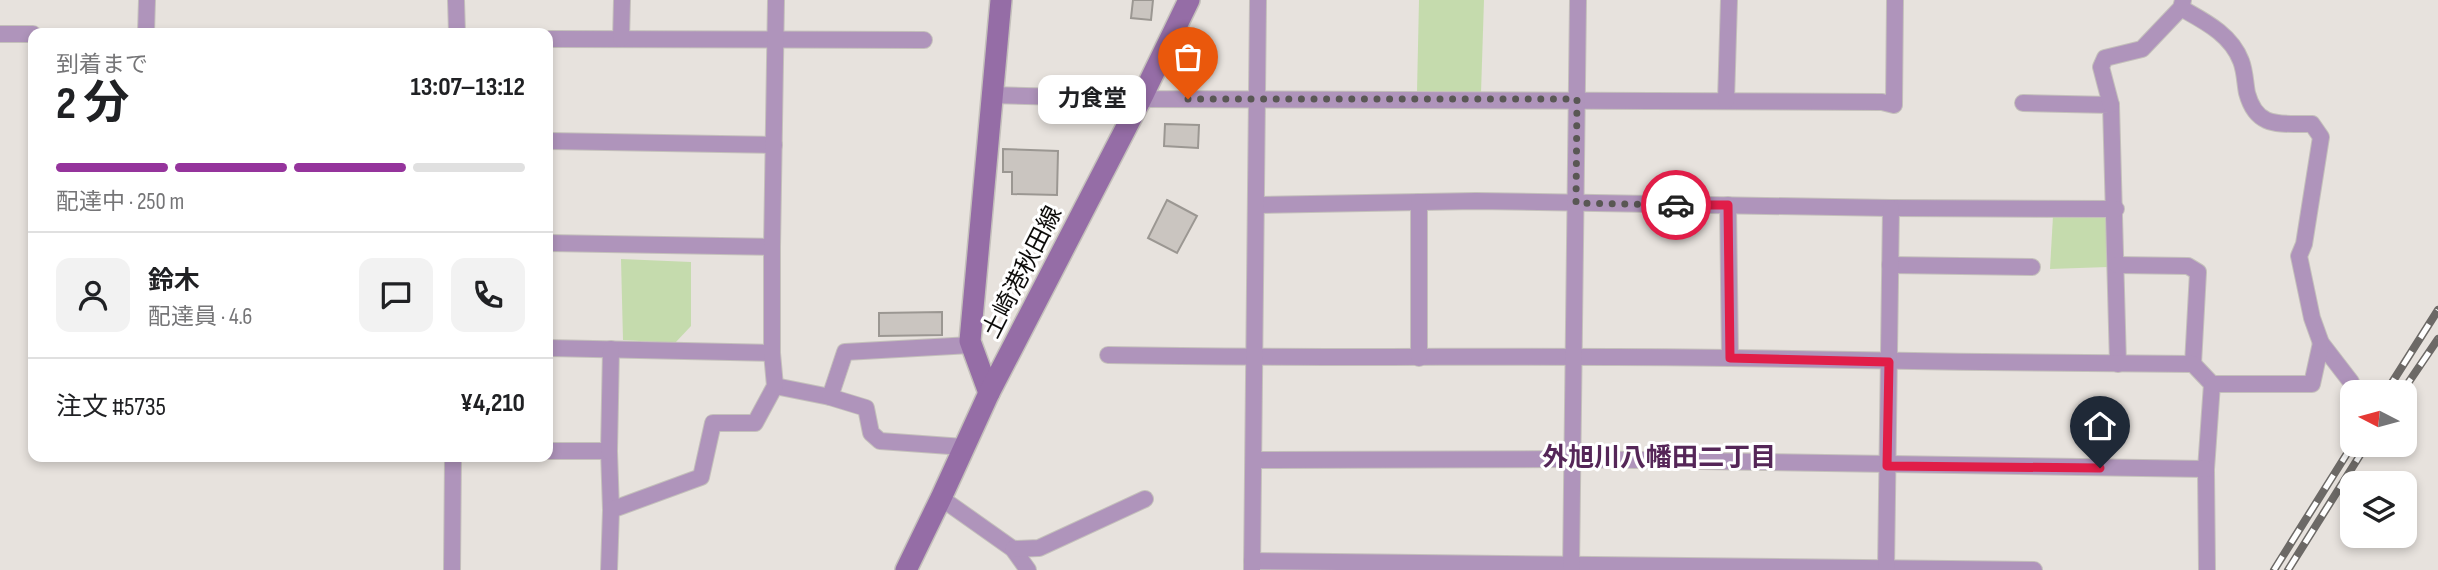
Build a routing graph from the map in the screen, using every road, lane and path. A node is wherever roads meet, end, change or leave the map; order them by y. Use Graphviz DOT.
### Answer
graph roads {
  1 [pos="147,0"];
  2 [pos="456,0"];
  3 [pos="622,0"];
  4 [pos="776,0"];
  5 [pos="1001,0"];
  6 [pos="1189,0"];
  7 [pos="1258,0"];
  8 [pos="1578,0"];
  9 [pos="1729,0"];
  10 [pos="1895,0"];
  11 [pos="2182,4"];
  12 [pos="146,28"];
  13 [pos="457,28"];
  14 [pos="0,34"];
  15 [pos="28,34"];
  16 [pos="553,39"];
  17 [pos="621,39"];
  18 [pos="776,40"];
  19 [pos="923,40"];
  20 [pos="990,95"];
  21 [pos="1141,99"];
  22 [pos="1259,99"];
  23 [pos="1577,99"];
  24 [pos="1726,101"];
  25 [pos="2023,103"];
  26 [pos="2111,105"];
  27 [pos="553,142"];
  28 [pos="774,145"];
  29 [pos="1419,202"];
  30 [pos="1576,203"];
  31 [pos="1257,205"];
  32 [pos="1728,205"];
  33 [pos="1891,208"];
  34 [pos="2116,209"];
  35 [pos="553,243"];
  36 [pos="772,247"];
  37 [pos="1890,265"];
  38 [pos="2117,265"];
  39 [pos="2032,267"];
  40 [pos="2321,343"];
  41 [pos="971,345"];
  42 [pos="553,348"];
  43 [pos="611,349"];
  44 [pos="772,353"];
  45 [pos="1108,355"];
  46 [pos="1255,358"];
  47 [pos="1419,358"];
  48 [pos="1574,358"];
  49 [pos="1730,358"];
  50 [pos="1889,362"];
  51 [pos="2118,364"];
  52 [pos="2193,365"];
  53 [pos="2349,380"];
  54 [pos="2212,384"];
  55 [pos="775,386"];
  56 [pos="989,393"];
  57 [pos="830,397"];
  58 [pos="964,447"];
  59 [pos="553,451"];
  60 [pos="610,451"];
  61 [pos="1573,459"];
  62 [pos="1254,460"];
  63 [pos="453,462"];
  64 [pos="1887,466"];
  65 [pos="2206,469"];
  66 [pos="941,498"];
  67 [pos="1145,499"];
  68 [pos="611,510"];
  69 [pos="1013,549"];
  70 [pos="1252,566"];
  71 [pos="1571,567"];
  72 [pos="1886,569"];
  73 [pos="452,570"];
  74 [pos="609,570"];
  75 [pos="906,570"];
  76 [pos="1028,570"];
  77 [pos="2034,570"];
  78 [pos="2207,570"];
  1 -- 12 [label="street"];
  2 -- 13 [label="street"];
  3 -- 17 [label="street"];
  4 -- 18 [label="street"];
  5 -- 20 [label="main road"];
  6 -- 21 [label="main road, 土崎港秋田線"];
  7 -- 22 [label="street"];
  8 -- 23 [label="street"];
  9 -- 24 [label="street"];
  10 -- 24 [label="street"];
  11 -- 26 [label="street"];
  11 -- 40 [label="street"];
  14 -- 15 [label="street"];
  16 -- 17 [label="street"];
  17 -- 18 [label="street"];
  18 -- 19 [label="street"];
  18 -- 28 [label="street"];
  20 -- 21 [label="street"];
  20 -- 41 [label="main road"];
  21 -- 22 [label="street"];
  21 -- 56 [label="main road, 土崎港秋田線"];
  22 -- 23 [label="street"];
  22 -- 31 [label="street"];
  23 -- 24 [label="street"];
  23 -- 30 [label="street"];
  25 -- 26 [label="street"];
  26 -- 34 [label="street"];
  27 -- 28 [label="street"];
  28 -- 36 [label="street"];
  29 -- 30 [label="street"];
  29 -- 31 [label="street"];
  29 -- 47 [label="street"];
  30 -- 32 [label="street"];
  30 -- 48 [label="street"];
  31 -- 46 [label="street"];
  32 -- 33 [label="street"];
  32 -- 49 [label="street"];
  33 -- 34 [label="street"];
  33 -- 37 [label="street"];
  34 -- 38 [label="street"];
  35 -- 36 [label="street"];
  36 -- 44 [label="street"];
  37 -- 39 [label="street"];
  37 -- 50 [label="street"];
  38 -- 51 [label="street"];
  38 -- 52 [label="street"];
  40 -- 53 [label="street"];
  40 -- 54 [label="street"];
  41 -- 56 [label="main road"];
  41 -- 57 [label="street"];
  42 -- 43 [label="street"];
  43 -- 44 [label="street"];
  43 -- 60 [label="street"];
  44 -- 55 [label="street"];
  45 -- 46 [label="street"];
  46 -- 47 [label="street"];
  46 -- 62 [label="street"];
  47 -- 48 [label="street"];
  48 -- 49 [label="street"];
  48 -- 61 [label="street"];
  49 -- 50 [label="street"];
  50 -- 51 [label="street"];
  50 -- 64 [label="street"];
  51 -- 52 [label="street"];
  52 -- 54 [label="street"];
  54 -- 65 [label="street"];
  55 -- 57 [label="street"];
  55 -- 68 [label="street"];
  56 -- 58 [label="main road, 土崎港秋田線"];
  57 -- 58 [label="street"];
  58 -- 66 [label="main road, 土崎港秋田線"];
  59 -- 60 [label="street"];
  60 -- 68 [label="street"];
  61 -- 62 [label="street"];
  61 -- 64 [label="street"];
  61 -- 71 [label="street"];
  62 -- 70 [label="street"];
  63 -- 73 [label="street"];
  64 -- 65 [label="street"];
  64 -- 72 [label="street"];
  65 -- 78 [label="street"];
  66 -- 69 [label="street"];
  66 -- 75 [label="main road, 土崎港秋田線"];
  67 -- 69 [label="street"];
  68 -- 74 [label="street"];
  69 -- 76 [label="street"];
  70 -- 71 [label="street"];
  71 -- 72 [label="street"];
  72 -- 77 [label="street"];
}
